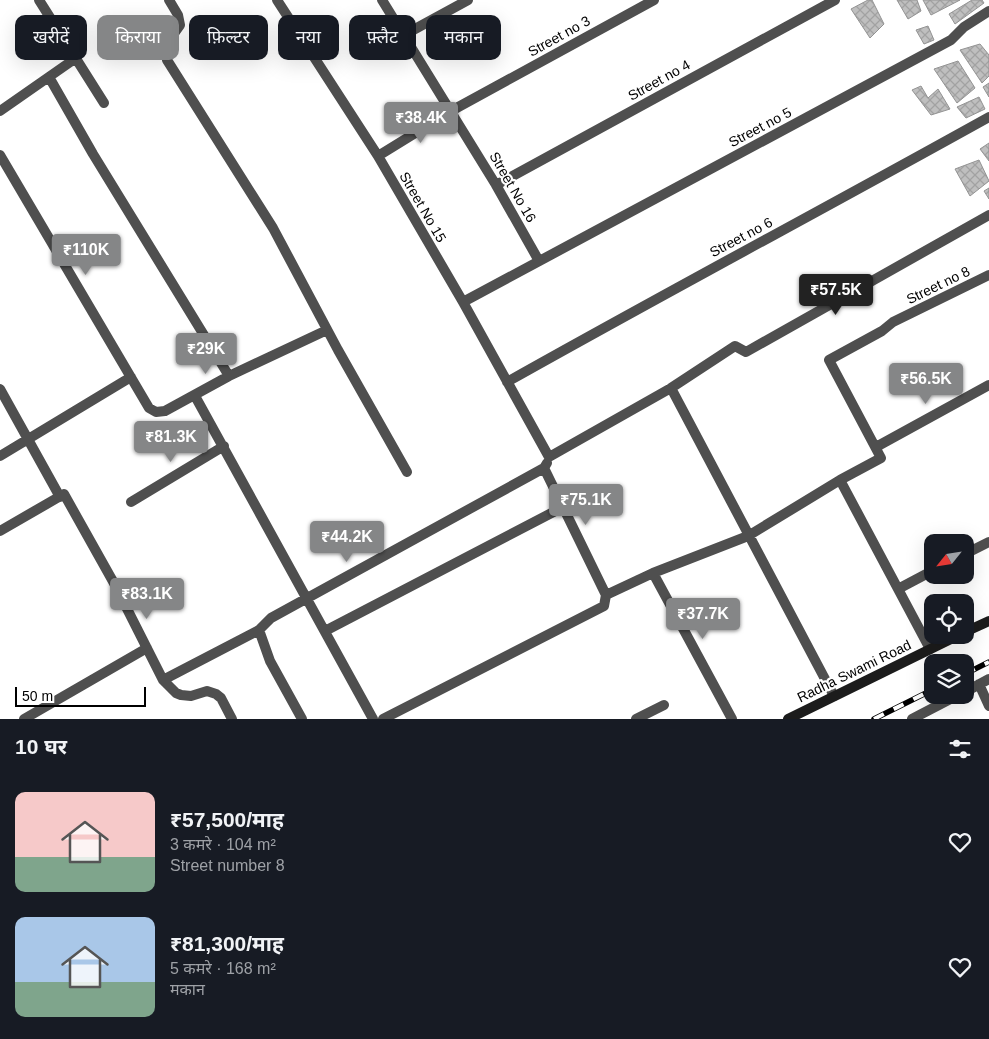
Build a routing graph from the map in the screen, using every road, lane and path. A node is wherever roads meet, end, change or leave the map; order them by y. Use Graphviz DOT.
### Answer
graph roads {
  1 [pos="38,0"];
  2 [pos="169,0"];
  3 [pos="277,0"];
  4 [pos="382,0"];
  5 [pos="468,0"];
  6 [pos="654,0"];
  7 [pos="835,0"];
  8 [pos="989,11"];
  9 [pos="48,15"];
  10 [pos="391,15"];
  11 [pos="416,28"];
  12 [pos="416,54"];
  13 [pos="73,60"];
  14 [pos="77,60"];
  15 [pos="49,77"];
  16 [pos="104,102"];
  17 [pos="451,110"];
  18 [pos="0,111"];
  19 [pos="989,117"];
  20 [pos="0,155"];
  21 [pos="378,156"];
  22 [pos="496,184"];
  23 [pos="989,215"];
  24 [pos="539,260"];
  25 [pos="989,275"];
  26 [pos="463,302"];
  27 [pos="327,330"];
  28 [pos="229,376"];
  29 [pos="131,377"];
  30 [pos="507,382"];
  31 [pos="989,385"];
  32 [pos="671,388"];
  33 [pos="0,389"];
  34 [pos="195,396"];
  35 [pos="28,440"];
  36 [pos="224,446"];
  37 [pos="876,447"];
  38 [pos="0,456"];
  39 [pos="549,457"];
  40 [pos="544,468"];
  41 [pos="407,472"];
  42 [pos="840,480"];
  43 [pos="60,496"];
  44 [pos="131,502"];
  45 [pos="563,507"];
  46 [pos="0,532"];
  47 [pos="748,536"];
  48 [pos="989,542"];
  49 [pos="974,550"];
  50 [pos="653,572"];
  51 [pos="924,574"];
  52 [pos="898,589"];
  53 [pos="606,595"];
  54 [pos="307,599"];
  55 [pos="989,621"];
  56 [pos="974,628"];
  57 [pos="259,630"];
  58 [pos="325,631"];
  59 [pos="940,644"];
  60 [pos="147,648"];
  61 [pos="930,649"];
  62 [pos="989,679"];
  63 [pos="163,680"];
  64 [pos="979,684"];
  65 [pos="974,687"];
  66 [pos="834,696"];
  67 [pos="664,704"];
  68 [pos="941,704"];
  69 [pos="989,706"];
  70 [pos="24,719"];
  71 [pos="232,719"];
  72 [pos="302,719"];
  73 [pos="373,719"];
  74 [pos="383,719"];
  75 [pos="636,719"];
  76 [pos="732,719"];
  77 [pos="788,719"];
  78 [pos="912,719"];
  1 -- 9 [label="street"];
  2 -- 27 [label="street"];
  3 -- 21 [label="street, Street No 15"];
  4 -- 10 [label="street, Street No 16"];
  5 -- 11 [label="street"];
  6 -- 17 [label="street, Street no 3"];
  7 -- 22 [label="street, Street no 4"];
  8 -- 24 [label="street, Street no 5"];
  12 -- 17 [label="street, Street No 16"];
  13 -- 15 [label="street"];
  14 -- 16 [label="street"];
  15 -- 18 [label="street"];
  15 -- 28 [label="street"];
  17 -- 21 [label="street, Street no 3"];
  17 -- 22 [label="street, Street No 16"];
  19 -- 30 [label="street, Street no 6"];
  20 -- 29 [label="street"];
  21 -- 26 [label="street, Street No 15"];
  22 -- 24 [label="street, Street No 16"];
  23 -- 32 [label="street"];
  24 -- 26 [label="street, Street no 5"];
  25 -- 37 [label="street, Street no 8"];
  26 -- 30 [label="street, Street No 15"];
  27 -- 28 [label="street"];
  27 -- 41 [label="street"];
  28 -- 34 [label="street"];
  29 -- 34 [label="street"];
  29 -- 35 [label="street"];
  30 -- 39 [label="street, Street No 15"];
  31 -- 37 [label="street"];
  32 -- 39 [label="street"];
  32 -- 47 [label="street"];
  33 -- 35 [label="street"];
  34 -- 36 [label="street"];
  35 -- 38 [label="street"];
  35 -- 43 [label="street"];
  36 -- 44 [label="street"];
  36 -- 54 [label="street"];
  37 -- 42 [label="street"];
  39 -- 40 [label="street"];
  40 -- 45 [label="street"];
  40 -- 54 [label="street"];
  42 -- 47 [label="street"];
  42 -- 52 [label="street"];
  43 -- 46 [label="street"];
  43 -- 60 [label="street"];
  45 -- 53 [label="street"];
  45 -- 58 [label="street"];
  47 -- 50 [label="street"];
  47 -- 66 [label="street"];
  48 -- 49 [label="street"];
  50 -- 53 [label="street"];
  50 -- 76 [label="street"];
  51 -- 52 [label="street"];
  52 -- 61 [label="street"];
  53 -- 74 [label="street"];
  54 -- 57 [label="street"];
  54 -- 58 [label="street"];
  55 -- 56 [label="street"];
  57 -- 63 [label="street"];
  57 -- 72 [label="street"];
  58 -- 73 [label="street"];
  59 -- 61 [label="street, Radha Swami Road"];
  60 -- 63 [label="street"];
  60 -- 70 [label="street"];
  61 -- 66 [label="street, Radha Swami Road"];
  62 -- 64 [label="street"];
  63 -- 71 [label="street"];
  64 -- 65 [label="street"];
  64 -- 69 [label="street"];
  66 -- 77 [label="street, Radha Swami Road"];
  67 -- 75 [label="street"];
  68 -- 78 [label="street"];
}
